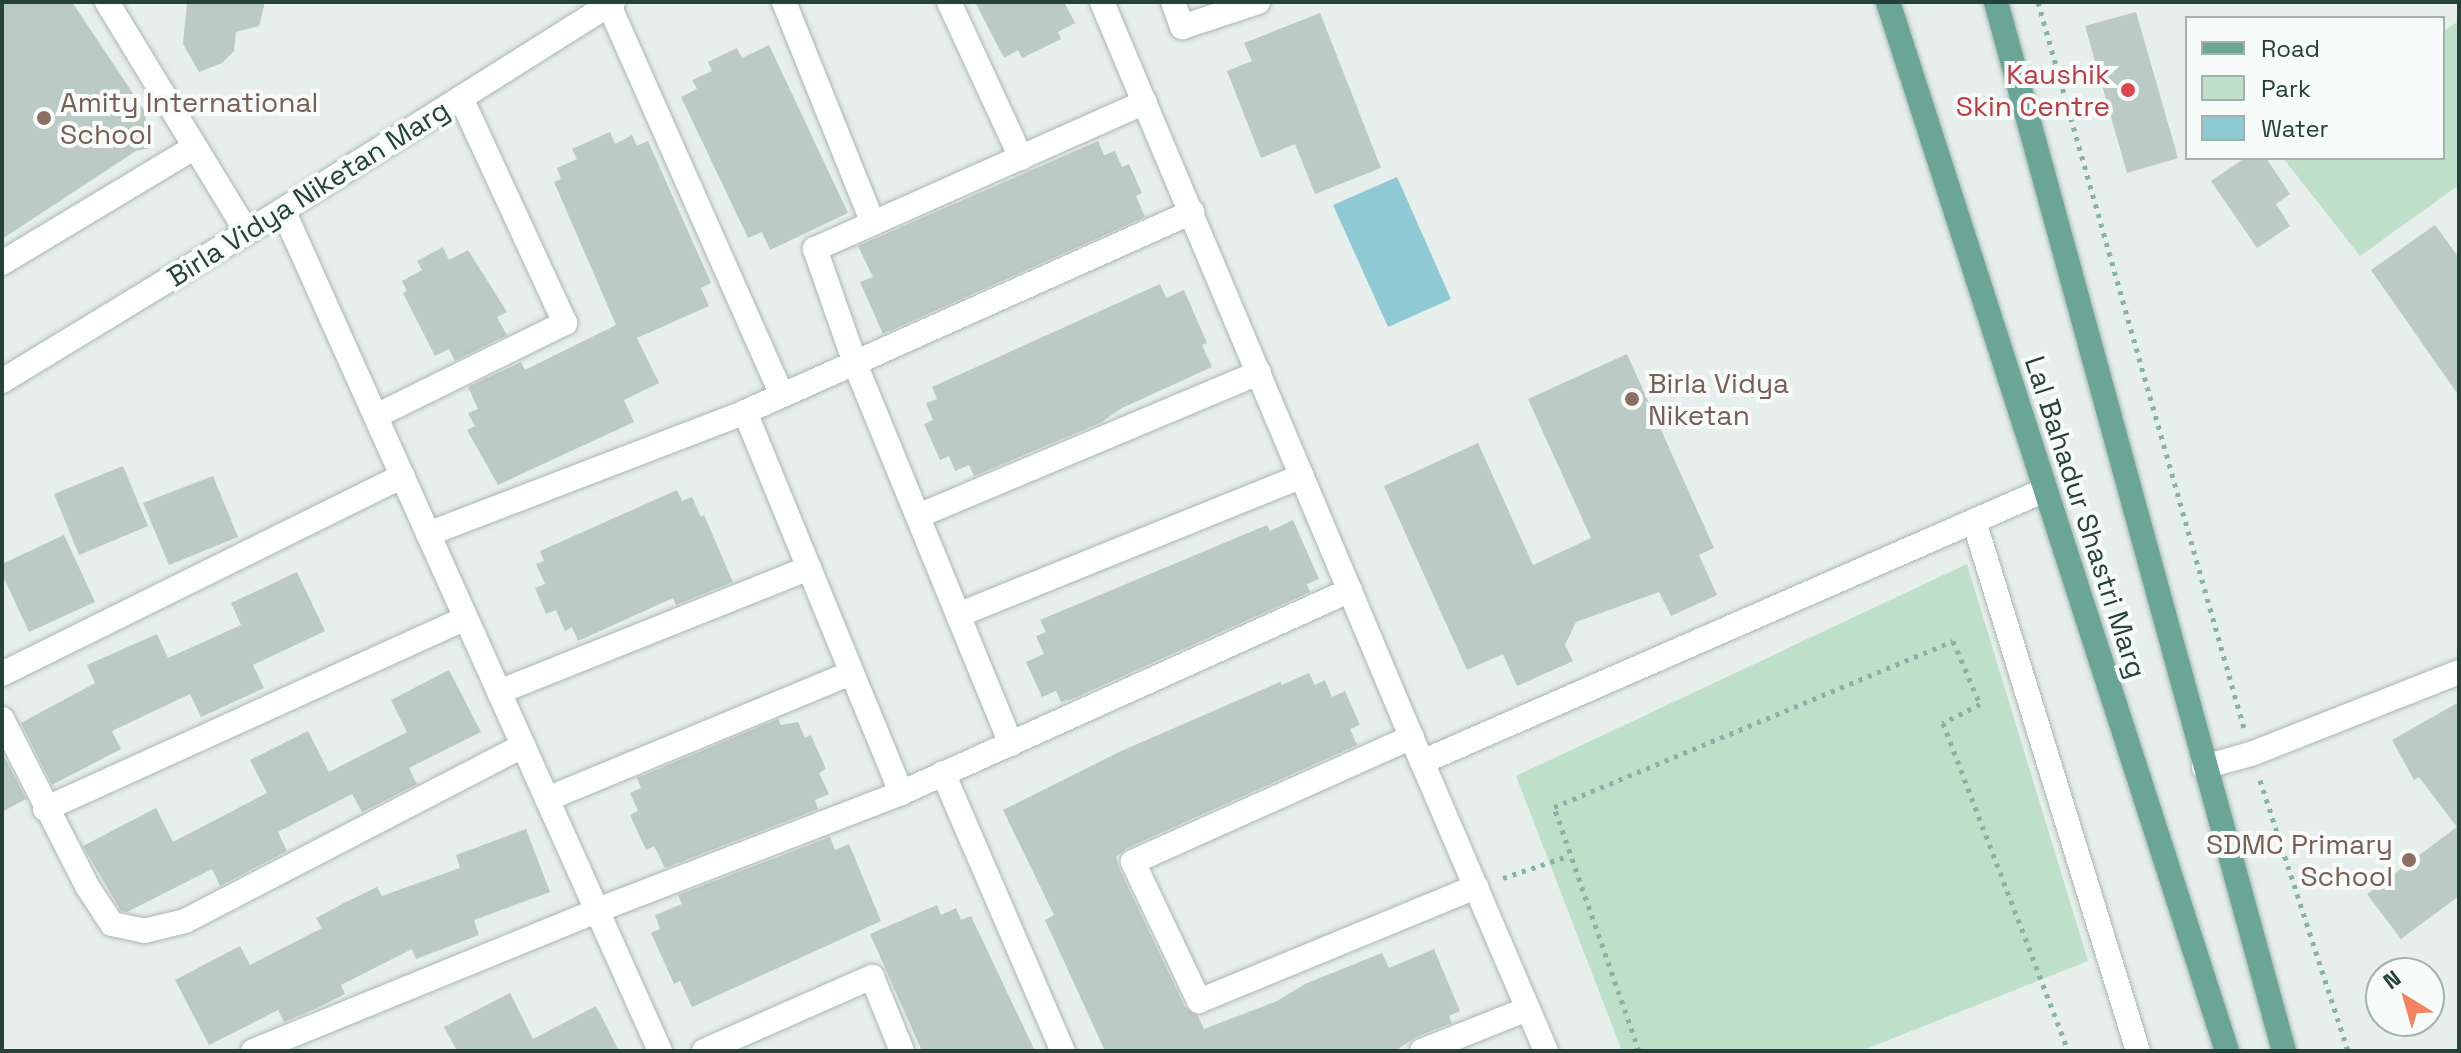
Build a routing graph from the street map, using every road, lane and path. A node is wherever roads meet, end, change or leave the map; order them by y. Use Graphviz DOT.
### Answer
graph roads {
  1 [pos="107,2"];
  2 [pos="784,2"];
  3 [pos="949,2"];
  4 [pos="1102,2"];
  5 [pos="1173,2"];
  6 [pos="1258,2"];
  7 [pos="1888,2"];
  8 [pos="2038,2"];
  9 [pos="611,3"];
  10 [pos="2000,3"];
  11 [pos="461,98"];
  12 [pos="1145,102"];
  13 [pos="195,147"];
  14 [pos="1021,158"];
  15 [pos="283,210"];
  16 [pos="1192,212"];
  17 [pos="873,223"];
  18 [pos="247,232"];
  19 [pos="2,263"];
  20 [pos="855,363"];
  21 [pos="1259,373"];
  22 [pos="2,381"];
  23 [pos="782,395"];
  24 [pos="745,412"];
  25 [pos="376,416"];
  26 [pos="403,476"];
  27 [pos="1302,476"];
  28 [pos="2045,490"];
  29 [pos="918,516"];
  30 [pos="1974,521"];
  31 [pos="428,534"];
  32 [pos="809,568"];
  33 [pos="1350,590"];
  34 [pos="958,615"];
  35 [pos="466,618"];
  36 [pos="2459,672"];
  37 [pos="851,673"];
  38 [pos="2,674"];
  39 [pos="499,692"];
  40 [pos="3,725"];
  41 [pos="1412,737"];
  42 [pos="1011,744"];
  43 [pos="523,746"];
  44 [pos="2251,754"];
  45 [pos="1422,762"];
  46 [pos="2204,767"];
  47 [pos="943,773"];
  48 [pos="901,793"];
  49 [pos="547,799"];
  50 [pos="45,809"];
  51 [pos="1568,856"];
  52 [pos="1476,887"];
  53 [pos="598,910"];
  54 [pos="1527,1009"];
  55 [pos="253,1051"];
  56 [pos="660,1051"];
  57 [pos="704,1051"];
  58 [pos="902,1051"];
  59 [pos="1063,1051"];
  60 [pos="1422,1051"];
  61 [pos="1546,1051"];
  62 [pos="1639,1051"];
  63 [pos="2068,1051"];
  64 [pos="2138,1051"];
  65 [pos="2227,1051"];
  66 [pos="2284,1051"];
  67 [pos="2348,1051"];
  1 -- 13 [label="street"];
  2 -- 17 [label="street"];
  3 -- 14 [label="street"];
  4 -- 12 [label="street"];
  5 -- 6 [label="street"];
  7 -- 28 [label="main road, Lal Bahadur Shastri Marg"];
  8 -- 44 [label="path"];
  9 -- 11 [label="street, Birla Vidya Niketan Marg"];
  9 -- 23 [label="street"];
  10 -- 46 [label="main road, Lal Bahadur Shastri Marg"];
  11 -- 15 [label="street, Birla Vidya Niketan Marg"];
  11 -- 25 [label="street"];
  12 -- 14 [label="street"];
  12 -- 16 [label="street"];
  13 -- 18 [label="street"];
  13 -- 19 [label="street"];
  14 -- 17 [label="street"];
  15 -- 18 [label="street, Birla Vidya Niketan Marg"];
  15 -- 25 [label="street"];
  16 -- 20 [label="street"];
  16 -- 21 [label="street"];
  17 -- 20 [label="street"];
  18 -- 22 [label="street, Birla Vidya Niketan Marg"];
  20 -- 23 [label="street"];
  20 -- 29 [label="street"];
  21 -- 27 [label="street"];
  21 -- 29 [label="street"];
  23 -- 24 [label="street"];
  24 -- 31 [label="street"];
  24 -- 32 [label="street"];
  25 -- 26 [label="street"];
  26 -- 31 [label="street"];
  26 -- 38 [label="street"];
  27 -- 33 [label="street"];
  27 -- 34 [label="street"];
  28 -- 30 [label="street"];
  28 -- 65 [label="main road, Lal Bahadur Shastri Marg"];
  29 -- 34 [label="street"];
  30 -- 45 [label="street"];
  30 -- 64 [label="street"];
  31 -- 35 [label="street"];
  32 -- 37 [label="street"];
  32 -- 39 [label="street"];
  33 -- 41 [label="street"];
  33 -- 42 [label="street"];
  34 -- 42 [label="street"];
  35 -- 39 [label="street"];
  35 -- 50 [label="street"];
  36 -- 44 [label="street"];
  37 -- 48 [label="street"];
  37 -- 49 [label="street"];
  39 -- 43 [label="street"];
  40 -- 50 [label="street"];
  41 -- 45 [label="street"];
  41 -- 52 [label="street"];
  42 -- 47 [label="street"];
  43 -- 49 [label="street"];
  43 -- 50 [label="street"];
  44 -- 46 [label="street"];
  44 -- 67 [label="path"];
  45 -- 52 [label="street"];
  46 -- 66 [label="main road, Lal Bahadur Shastri Marg"];
  47 -- 48 [label="street"];
  47 -- 59 [label="street"];
  48 -- 53 [label="street"];
  49 -- 53 [label="street"];
  51 -- 52 [label="path"];
  51 -- 62 [label="path"];
  51 -- 63 [label="path"];
  52 -- 54 [label="street"];
  53 -- 55 [label="street"];
  53 -- 56 [label="street"];
  54 -- 60 [label="street"];
  54 -- 61 [label="street"];
  57 -- 58 [label="street"];
}
